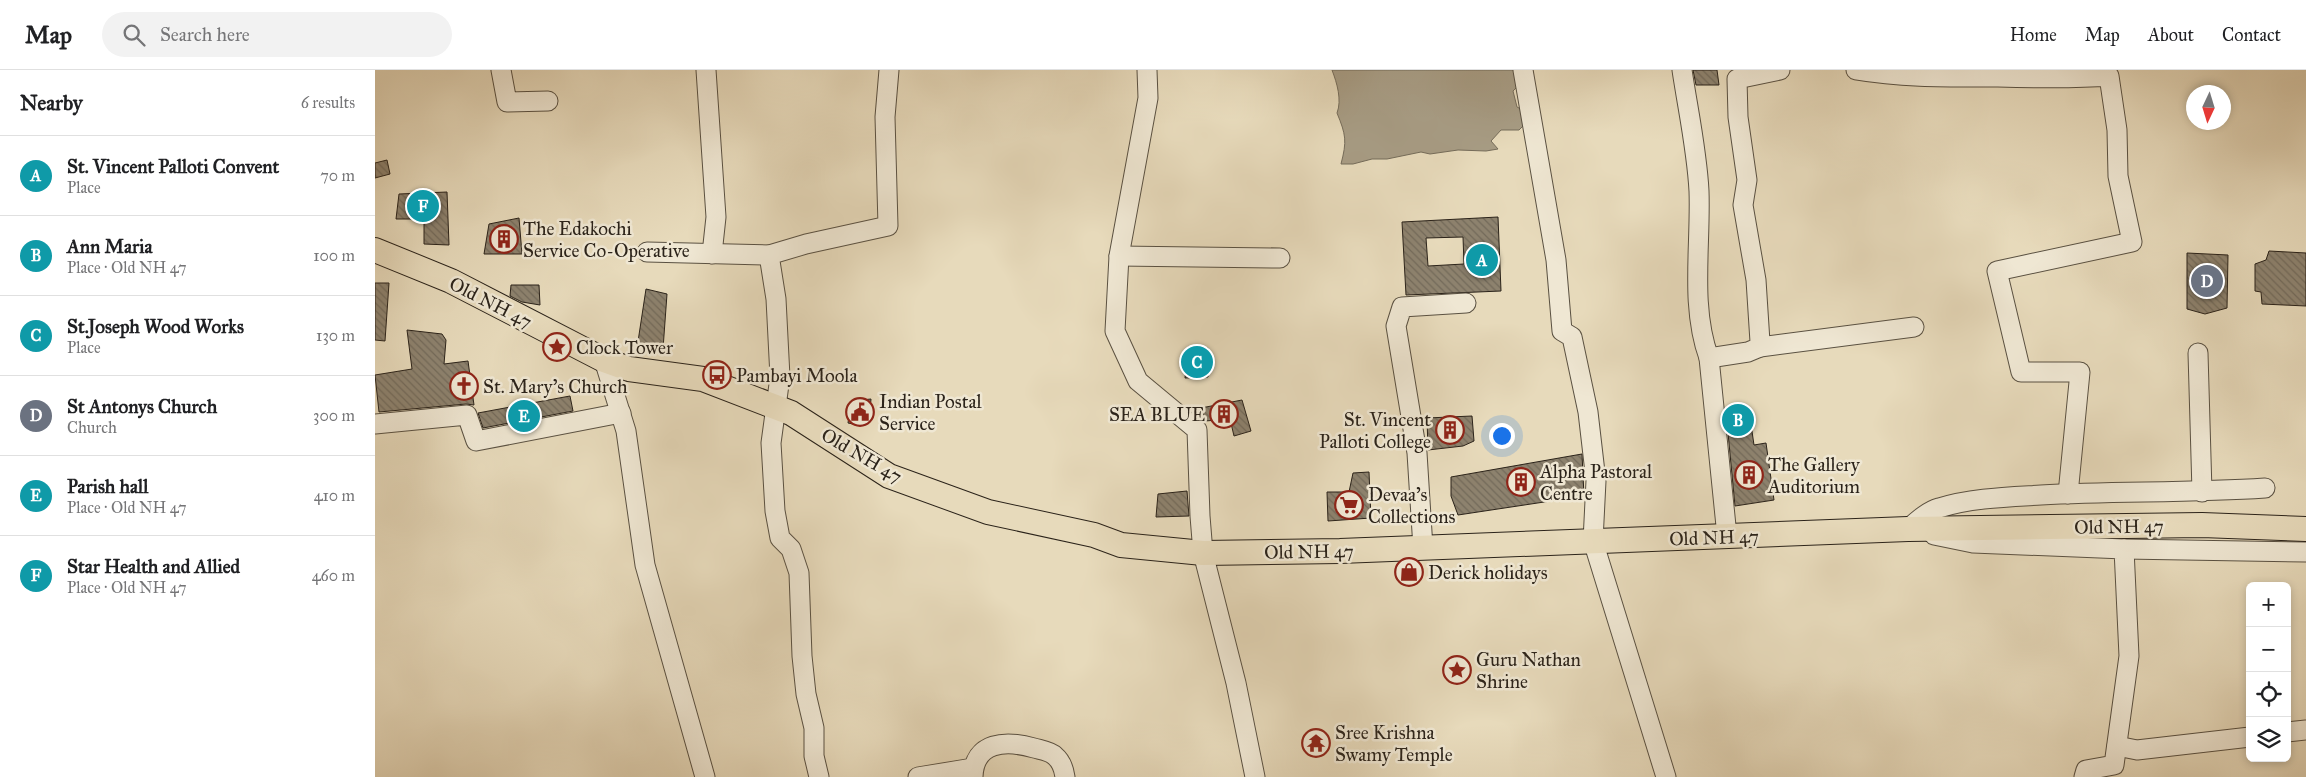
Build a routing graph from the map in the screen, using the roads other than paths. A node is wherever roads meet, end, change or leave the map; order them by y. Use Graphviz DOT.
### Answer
graph roads {
  1 [pos="501,70"];
  2 [pos="706,70"];
  3 [pos="889,70"];
  4 [pos="1147,70"];
  5 [pos="1523,70"];
  6 [pos="1682,70"];
  7 [pos="1780,70"];
  8 [pos="1856,70"];
  9 [pos="2108,73"];
  10 [pos="548,101"];
  11 [pos="375,250"];
  12 [pos="647,252"];
  13 [pos="712,254"];
  14 [pos="769,255"];
  15 [pos="1119,256"];
  16 [pos="1281,258"];
  17 [pos="1466,303"];
  18 [pos="1915,326"];
  19 [pos="1760,347"];
  20 [pos="2198,354"];
  21 [pos="1709,358"];
  22 [pos="604,360"];
  23 [pos="775,408"];
  24 [pos="621,413"];
  25 [pos="375,424"];
  26 [pos="2265,488"];
  27 [pos="2202,492"];
  28 [pos="2069,494"];
  29 [pos="1908,529"];
  30 [pos="2306,529"];
  31 [pos="1727,536"];
  32 [pos="1593,541"];
  33 [pos="1423,548"];
  34 [pos="2124,549"];
  35 [pos="2306,552"];
  36 [pos="1203,553"];
  37 [pos="2306,730"];
  38 [pos="2291,732"];
  39 [pos="2246,737"];
  40 [pos="2117,746"];
  41 [pos="973,772"];
  42 [pos="705,777"];
  43 [pos="819,777"];
  44 [pos="918,777"];
  45 [pos="1065,777"];
  46 [pos="1255,777"];
  47 [pos="1666,777"];
  48 [pos="2084,777"];
  1 -- 10 [label="street"];
  2 -- 13 [label="street"];
  3 -- 14 [label="street"];
  4 -- 15 [label="street"];
  5 -- 32 [label="street"];
  6 -- 21 [label="street"];
  7 -- 19 [label="street"];
  8 -- 9 [label="street"];
  9 -- 28 [label="street"];
  11 -- 22 [label="main road, Old NH 47"];
  12 -- 13 [label="street"];
  13 -- 14 [label="street"];
  14 -- 23 [label="street"];
  15 -- 16 [label="street"];
  15 -- 36 [label="street"];
  17 -- 33 [label="street"];
  18 -- 19 [label="street"];
  19 -- 21 [label="street"];
  20 -- 27 [label="street"];
  21 -- 31 [label="street"];
  22 -- 23 [label="main road, Old NH 47"];
  22 -- 24 [label="street"];
  23 -- 36 [label="main road, Old NH 47"];
  23 -- 43 [label="street"];
  24 -- 25 [label="street"];
  24 -- 42 [label="street"];
  26 -- 27 [label="street"];
  27 -- 28 [label="street"];
  28 -- 29 [label="street"];
  29 -- 30 [label="main road, Old NH 47"];
  29 -- 31 [label="main road, Old NH 47"];
  29 -- 34 [label="street"];
  31 -- 32 [label="main road, Old NH 47"];
  32 -- 33 [label="main road, Old NH 47"];
  32 -- 47 [label="street"];
  33 -- 36 [label="main road, Old NH 47"];
  34 -- 35 [label="street"];
  34 -- 40 [label="street"];
  36 -- 46 [label="street"];
  37 -- 38 [label="street"];
  39 -- 40 [label="street"];
  40 -- 48 [label="street"];
  41 -- 44 [label="street"];
  41 -- 45 [label="street"];
}
